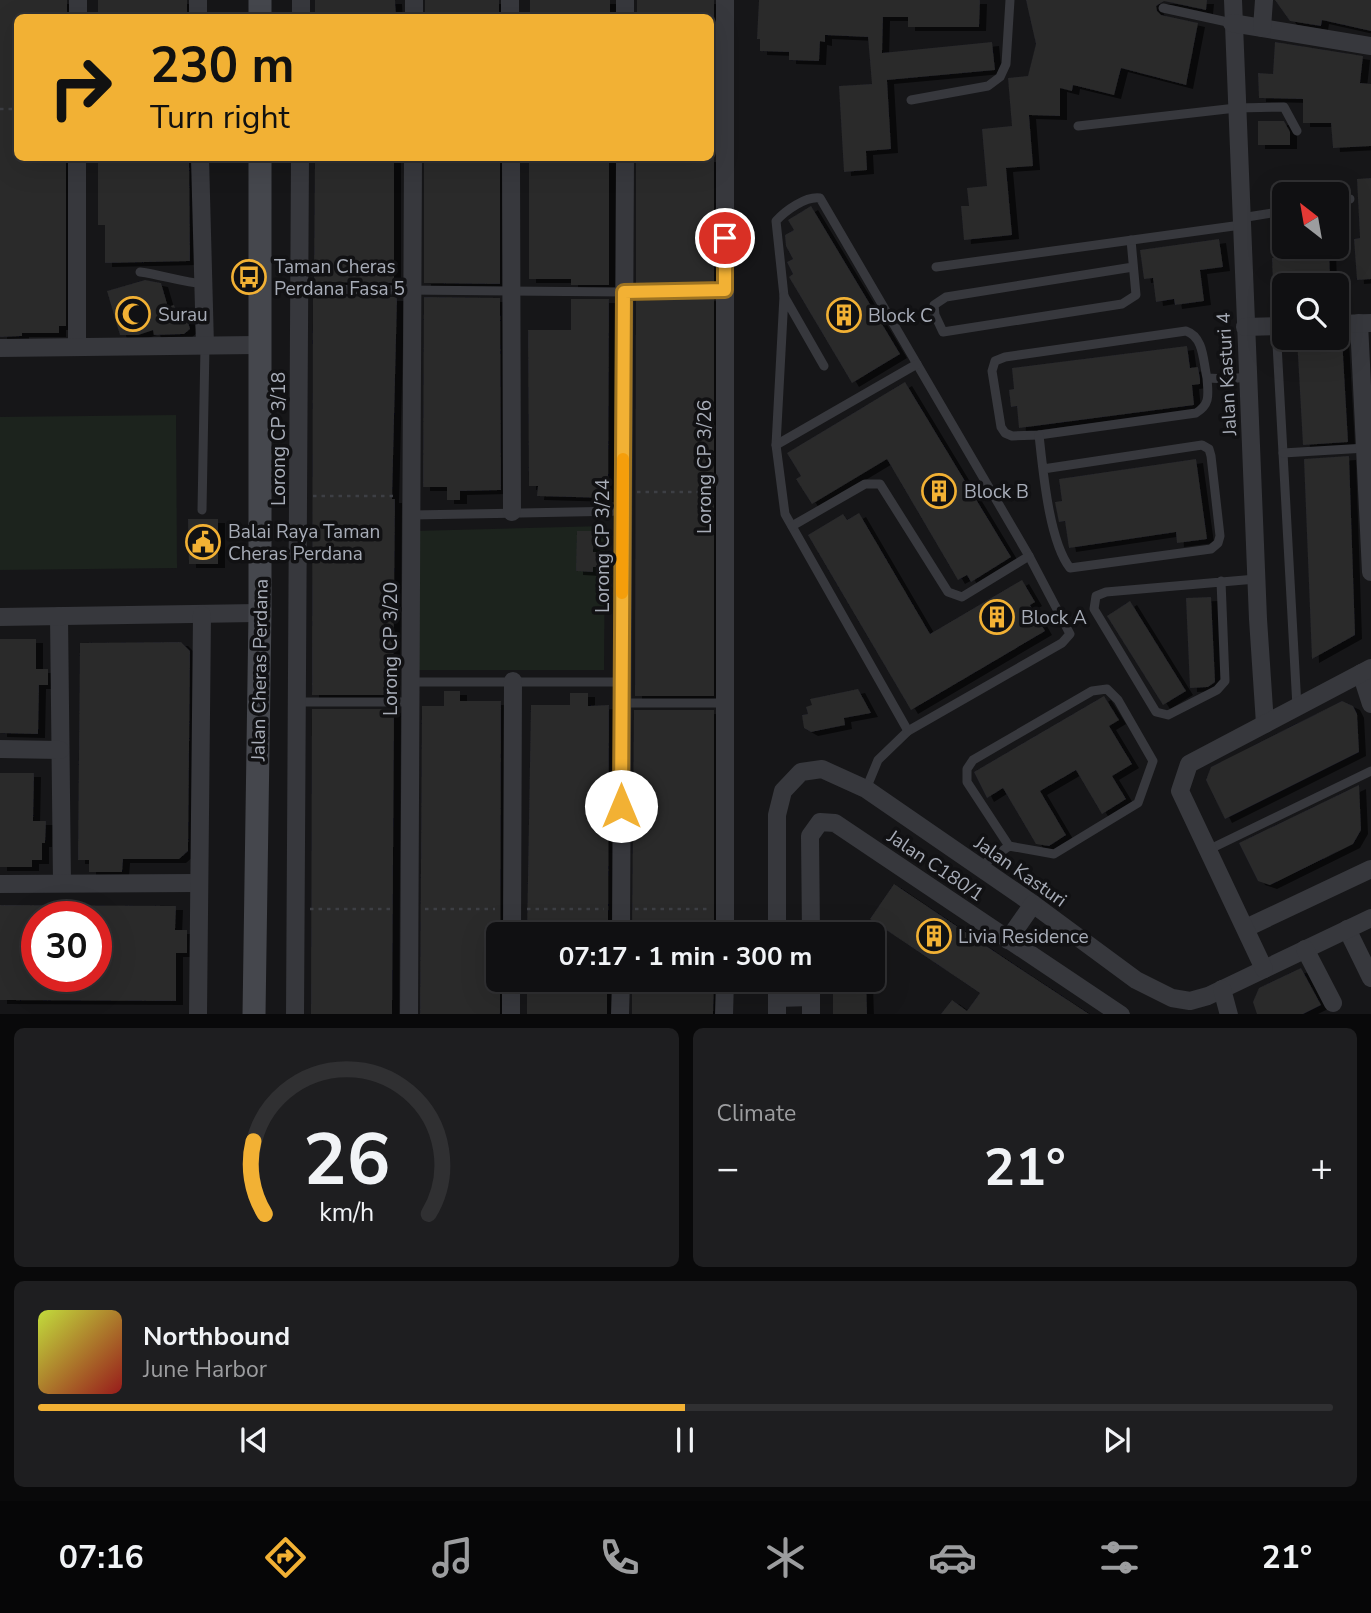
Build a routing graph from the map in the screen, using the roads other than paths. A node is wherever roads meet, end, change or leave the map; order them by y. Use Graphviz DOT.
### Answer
graph roads {
  1 [pos="725,0"];
  2 [pos="1010,0"];
  3 [pos="1233,0"];
  4 [pos="1265,0"];
  5 [pos="1163,8"];
  6 [pos="1232,23"];
  7 [pos="1262,28"];
  8 [pos="1371,46"];
  9 [pos="911,100"];
  10 [pos="1236,108"];
  11 [pos="1078,126"];
  12 [pos="1297,131"];
  13 [pos="77,161"];
  14 [pos="200,161"];
  15 [pos="260,161"];
  16 [pos="300,161"];
  17 [pos="414,161"];
  18 [pos="511,161"];
  19 [pos="625,161"];
  20 [pos="1272,214"];
  21 [pos="1241,221"];
  22 [pos="1131,240"];
  23 [pos="936,267"];
  24 [pos="1133,267"];
  25 [pos="140,272"];
  26 [pos="204,284"];
  27 [pos="300,289"];
  28 [pos="413,290"];
  29 [pos="511,290"];
  30 [pos="725,290"];
  31 [pos="624,292"];
  32 [pos="784,296"];
  33 [pos="1365,323"];
  34 [pos="1272,326"];
  35 [pos="1245,327"];
  36 [pos="260,345"];
  37 [pos="205,346"];
  38 [pos="77,347"];
  39 [pos="0,348"];
  40 [pos="1281,350"];
  41 [pos="917,364"];
  42 [pos="824,366"];
  43 [pos="1248,377"];
  44 [pos="1206,378"];
  45 [pos="1040,435"];
  46 [pos="776,445"];
  47 [pos="1368,447"];
  48 [pos="1283,453"];
  49 [pos="1043,468"];
  50 [pos="412,505"];
  51 [pos="202,510"];
  52 [pos="623,511"];
  53 [pos="512,512"];
  54 [pos="792,526"];
  55 [pos="1029,556"];
  56 [pos="1371,572"];
  57 [pos="1256,579"];
  58 [pos="1221,581"];
  59 [pos="260,613"];
  60 [pos="202,615"];
  61 [pos="59,616"];
  62 [pos="0,617"];
  63 [pos="1366,671"];
  64 [pos="513,681"];
  65 [pos="411,682"];
  66 [pos="622,682"];
  67 [pos="298,702"];
  68 [pos="411,702"];
  69 [pos="622,703"];
  70 [pos="726,703"];
  71 [pos="1371,704"];
  72 [pos="1297,707"];
  73 [pos="1265,724"];
  74 [pos="908,731"];
  75 [pos="0,749"];
  76 [pos="60,750"];
  77 [pos="1371,771"];
  78 [pos="866,789"];
  79 [pos="1009,846"];
  80 [pos="1208,850"];
  81 [pos="979,867"];
  82 [pos="1371,869"];
  83 [pos="62,883"];
  84 [pos="198,883"];
  85 [pos="0,884"];
  86 [pos="1033,904"];
  87 [pos="1371,918"];
  88 [pos="512,922"];
  89 [pos="621,922"];
  90 [pos="725,922"];
  91 [pos="777,922"];
  92 [pos="811,922"];
  93 [pos="1245,928"];
  94 [pos="1347,929"];
  95 [pos="1008,940"];
  96 [pos="1305,949"];
  97 [pos="1264,969"];
  98 [pos="1371,978"];
  99 [pos="1222,989"];
  100 [pos="511,992"];
  101 [pos="621,992"];
  102 [pos="725,992"];
  103 [pos="777,997"];
  104 [pos="811,997"];
  105 [pos="1333,1003"];
  106 [pos="198,1014"];
  107 [pos="254,1014"];
  108 [pos="295,1014"];
  109 [pos="409,1014"];
  110 [pos="511,1014"];
  111 [pos="620,1014"];
  112 [pos="724,1014"];
  113 [pos="1121,1014"];
  114 [pos="1229,1014"];
  1 -- 30 [label="street, Lorong CP 3/26"];
  2 -- 9 [label="lane"];
  3 -- 6 [label="street, Jalan Kasturi 4"];
  4 -- 7 [label="street"];
  5 -- 6 [label="lane"];
  6 -- 7 [label="street"];
  6 -- 10 [label="street, Jalan Kasturi 4"];
  7 -- 8 [label="street"];
  10 -- 11 [label="lane"];
  10 -- 12 [label="lane"];
  10 -- 21 [label="street, Jalan Kasturi 4"];
  13 -- 38 [label="street"];
  14 -- 26 [label="street"];
  15 -- 36 [label="street, Jalan Cheras Perdana"];
  16 -- 27 [label="street, Lorong CP 3/18"];
  17 -- 28 [label="street, Lorong CP 3/20"];
  18 -- 29 [label="street"];
  19 -- 31 [label="street, Lorong CP 3/24"];
  20 -- 21 [label="lane"];
  21 -- 22 [label="lane"];
  21 -- 35 [label="street, Jalan Kasturi 4"];
  22 -- 23 [label="lane"];
  22 -- 24 [label="lane"];
  24 -- 24 [label="lane"];
  25 -- 26 [label="lane"];
  26 -- 37 [label="street"];
  27 -- 28 [label="lane"];
  27 -- 67 [label="street, Lorong CP 3/18"];
  28 -- 29 [label="lane"];
  28 -- 50 [label="street, Lorong CP 3/20"];
  29 -- 31 [label="lane"];
  29 -- 53 [label="street"];
  30 -- 31 [label="lane"];
  30 -- 70 [label="street, Lorong CP 3/26"];
  31 -- 52 [label="street, Lorong CP 3/24"];
  32 -- 41 [label="lane"];
  32 -- 42 [label="lane"];
  32 -- 46 [label="lane"];
  33 -- 47 [label="street"];
  34 -- 35 [label="street"];
  35 -- 43 [label="street, Jalan Kasturi 4"];
  36 -- 37 [label="street"];
  36 -- 59 [label="street, Jalan Cheras Perdana"];
  37 -- 38 [label="street"];
  37 -- 51 [label="lane"];
  38 -- 39 [label="street"];
  40 -- 48 [label="lane"];
  41 -- 46 [label="lane"];
  41 -- 55 [label="lane"];
  43 -- 44 [label="lane"];
  43 -- 57 [label="street, Jalan Kasturi 4"];
  44 -- 45 [label="lane"];
  44 -- 45 [label="lane"];
  45 -- 49 [label="lane"];
  46 -- 54 [label="lane"];
  47 -- 48 [label="lane"];
  47 -- 56 [label="street"];
  48 -- 72 [label="lane"];
  49 -- 49 [label="lane"];
  50 -- 53 [label="lane"];
  50 -- 65 [label="street, Lorong CP 3/20"];
  52 -- 53 [label="lane"];
  52 -- 66 [label="street, Lorong CP 3/24"];
  54 -- 55 [label="lane"];
  54 -- 74 [label="lane"];
  55 -- 74 [label="lane"];
  57 -- 58 [label="lane"];
  57 -- 73 [label="street, Jalan Kasturi 4"];
  58 -- 58 [label="lane"];
  59 -- 60 [label="street"];
  59 -- 107 [label="street, Jalan Cheras Perdana"];
  60 -- 61 [label="street"];
  60 -- 84 [label="street"];
  61 -- 62 [label="street"];
  61 -- 76 [label="street"];
  63 -- 71 [label="street"];
  63 -- 72 [label="street"];
  64 -- 65 [label="lane"];
  64 -- 66 [label="lane"];
  64 -- 88 [label="street"];
  65 -- 68 [label="street, Lorong CP 3/20"];
  66 -- 69 [label="street, Lorong CP 3/24"];
  67 -- 68 [label="lane"];
  67 -- 108 [label="street, Lorong CP 3/18"];
  68 -- 109 [label="street, Lorong CP 3/20"];
  69 -- 70 [label="lane"];
  69 -- 89 [label="street, Lorong CP 3/24"];
  70 -- 90 [label="street, Lorong CP 3/26"];
  72 -- 73 [label="street"];
  73 -- 80 [label="street"];
  74 -- 78 [label="lane"];
  75 -- 76 [label="street"];
  76 -- 83 [label="street"];
  77 -- 80 [label="lane"];
  78 -- 81 [label="street, Jalan Kasturi"];
  78 -- 91 [label="street, Jalan Kasturi"];
  79 -- 79 [label="lane"];
  79 -- 81 [label="lane"];
  80 -- 93 [label="street"];
  81 -- 86 [label="street, Jalan Kasturi"];
  82 -- 93 [label="street"];
  83 -- 84 [label="street"];
  83 -- 85 [label="street"];
  84 -- 106 [label="street"];
  86 -- 95 [label="street"];
  86 -- 99 [label="street, Jalan Kasturi"];
  87 -- 94 [label="street, Jalan Kasturi"];
  92 -- 95 [label="street, Jalan C180/1"];
  93 -- 97 [label="street"];
  94 -- 96 [label="street, Jalan Kasturi"];
  94 -- 98 [label="street"];
  95 -- 113 [label="street, Jalan C180/1"];
  96 -- 97 [label="street, Jalan Kasturi"];
  96 -- 105 [label="street"];
  97 -- 99 [label="street, Jalan Kasturi"];
  99 -- 114 [label="street"];
  100 -- 110 [label="street"];
  101 -- 111 [label="street"];
  102 -- 112 [label="street"];
  103 -- 104 [label="street"];
}
